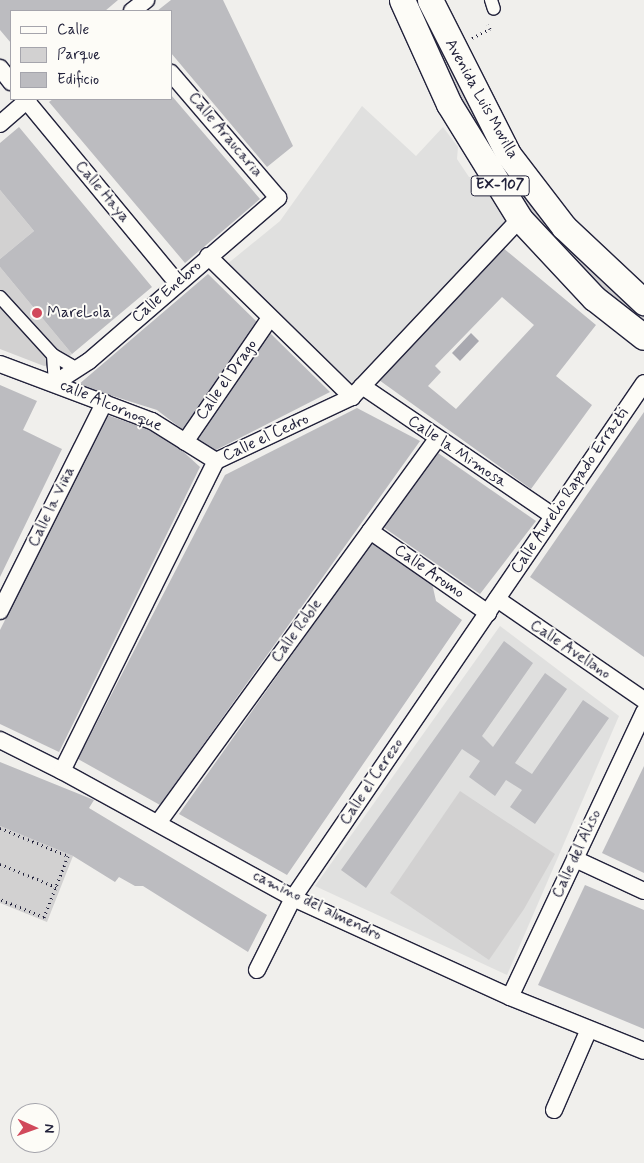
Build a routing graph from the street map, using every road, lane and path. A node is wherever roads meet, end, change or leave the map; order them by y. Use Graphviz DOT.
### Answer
graph roads {
  1 [pos="146,0"];
  2 [pos="402,0"];
  3 [pos="430,0"];
  4 [pos="490,8"];
  5 [pos="133,10"];
  6 [pos="467,40"];
  7 [pos="0,68"];
  8 [pos="172,74"];
  9 [pos="10,81"];
  10 [pos="26,100"];
  11 [pos="28,100"];
  12 [pos="0,124"];
  13 [pos="278,198"];
  14 [pos="520,219"];
  15 [pos="208,256"];
  16 [pos="177,283"];
  17 [pos="0,297"];
  18 [pos="644,302"];
  19 [pos="270,318"];
  20 [pos="644,336"];
  21 [pos="53,355"];
  22 [pos="0,364"];
  23 [pos="77,369"];
  24 [pos="55,383"];
  25 [pos="644,383"];
  26 [pos="357,392"];
  27 [pos="104,403"];
  28 [pos="437,439"];
  29 [pos="184,442"];
  30 [pos="216,461"];
  31 [pos="553,516"];
  32 [pos="370,531"];
  33 [pos="492,606"];
  34 [pos="0,611"];
  35 [pos="644,700"];
  36 [pos="644,712"];
  37 [pos="0,740"];
  38 [pos="62,771"];
  39 [pos="158,823"];
  40 [pos="0,828"];
  41 [pos="575,859"];
  42 [pos="0,864"];
  43 [pos="56,887"];
  44 [pos="644,891"];
  45 [pos="293,898"];
  46 [pos="0,899"];
  47 [pos="257,970"];
  48 [pos="510,997"];
  49 [pos="589,1029"];
  50 [pos="644,1050"];
  51 [pos="554,1110"];
  1 -- 5 [label="street"];
  2 -- 14 [label="main road, Avenida Luis Movilla / EX-107"];
  3 -- 18 [label="main road, Avenida Luis Movilla / EX-107"];
  4 -- 6 [label="path"];
  7 -- 9 [label="street"];
  8 -- 13 [label="street, Calle Araucaria"];
  10 -- 12 [label="street"];
  11 -- 16 [label="street, Calle Haya"];
  13 -- 15 [label="street, Calle Enebro"];
  14 -- 20 [label="main road, Avenida Luis Movilla / EX-107"];
  14 -- 26 [label="street, Calle el Cedro"];
  15 -- 16 [label="street, Calle Enebro"];
  15 -- 19 [label="street, Calle la Mimosa"];
  16 -- 23 [label="street, Calle Enebro"];
  17 -- 21 [label="street"];
  19 -- 26 [label="street, Calle la Mimosa"];
  19 -- 29 [label="street, Calle el Drago"];
  21 -- 23 [label="street"];
  21 -- 24 [label="street"];
  22 -- 24 [label="street, calle Alcornoque"];
  23 -- 24 [label="street, Calle Enebro"];
  24 -- 27 [label="street, calle Alcornoque"];
  25 -- 31 [label="street, Calle Aurelio Rapado Errazti"];
  26 -- 28 [label="street, Calle la Mimosa"];
  26 -- 30 [label="street, Calle el Cedro"];
  27 -- 29 [label="street, calle Alcornoque"];
  27 -- 34 [label="street, Calle la Viña"];
  28 -- 31 [label="street, Calle la Mimosa"];
  28 -- 32 [label="street, Calle Roble"];
  29 -- 30 [label="street, calle Alcornoque"];
  30 -- 38 [label="street, Calle el Cedro"];
  31 -- 33 [label="street, Calle Aurelio Rapado Errazti"];
  32 -- 33 [label="street, Calle Aromo"];
  32 -- 39 [label="street, Calle Roble"];
  33 -- 35 [label="street, Calle Avellano"];
  33 -- 45 [label="street, Calle el Cerezo"];
  36 -- 41 [label="street, Calle del Aliso"];
  37 -- 38 [label="street, camino del almendro"];
  38 -- 39 [label="street, camino del almendro"];
  39 -- 45 [label="street, camino del almendro"];
  40 -- 43 [label="path"];
  41 -- 44 [label="street"];
  41 -- 48 [label="street, Calle del Aliso"];
  42 -- 43 [label="path"];
  43 -- 46 [label="path"];
  45 -- 47 [label="street, Calle el Cerezo"];
  45 -- 48 [label="street, camino del almendro"];
  48 -- 49 [label="street, camino del almendro"];
  49 -- 50 [label="street, camino del almendro"];
  49 -- 51 [label="street"];
}
